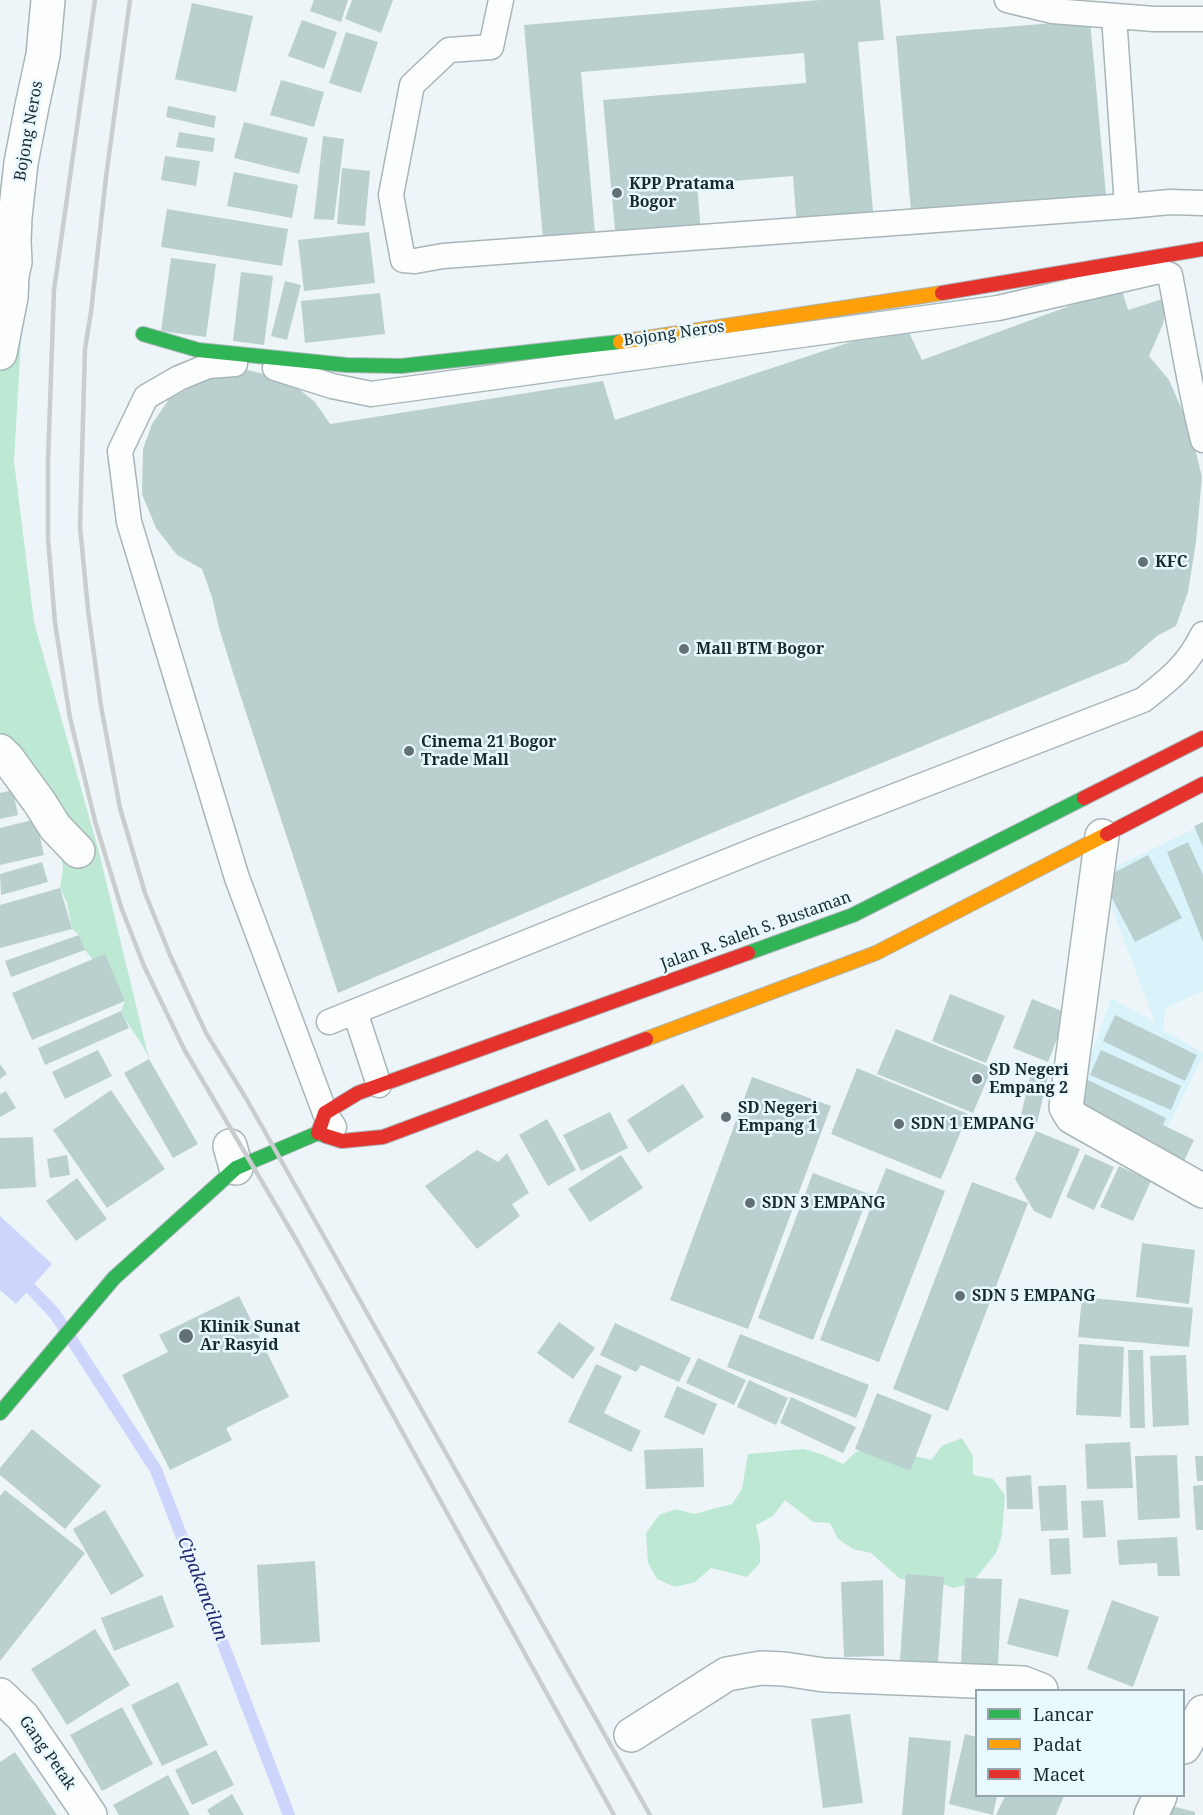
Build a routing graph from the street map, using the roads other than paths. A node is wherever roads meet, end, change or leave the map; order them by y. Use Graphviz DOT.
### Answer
graph roads {
  1 [pos="48,0"];
  2 [pos="501,0"];
  3 [pos="1007,0"];
  4 [pos="1114,16"];
  5 [pos="1203,19"];
  6 [pos="1203,203"];
  7 [pos="1127,206"];
  8 [pos="1203,249"];
  9 [pos="143,334"];
  10 [pos="0,353"];
  11 [pos="1196,374"];
  12 [pos="1203,440"];
  13 [pos="1203,634"];
  14 [pos="1203,738"];
  15 [pos="0,751"];
  16 [pos="1203,784"];
  17 [pos="1102,836"];
  18 [pos="78,851"];
  19 [pos="355,1012"];
  20 [pos="329,1022"];
  21 [pos="379,1084"];
  22 [pos="321,1123"];
  23 [pos="342,1141"];
  24 [pos="1203,1191"];
  25 [pos="0,1413"];
  26 [pos="1038,1689"];
  27 [pos="0,1695"];
  28 [pos="1203,1712"];
  29 [pos="631,1735"];
  30 [pos="1185,1745"];
  31 [pos="1160,1797"];
  32 [pos="90,1815"];
  33 [pos="1151,1815"];
  1 -- 10 [label="street, Bojong Neros"];
  2 -- 7 [label="lane"];
  3 -- 4 [label="lane"];
  4 -- 5 [label="lane"];
  4 -- 7 [label="lane"];
  6 -- 7 [label="lane"];
  8 -- 9 [label="main road, Bojong Neros"];
  11 -- 12 [label="lane"];
  11 -- 22 [label="lane"];
  13 -- 19 [label="lane"];
  14 -- 21 [label="main road, Jalan R. Saleh S. Bustaman"];
  15 -- 18 [label="street"];
  16 -- 17 [label="main road"];
  17 -- 23 [label="main road"];
  17 -- 24 [label="street"];
  19 -- 20 [label="lane"];
  19 -- 21 [label="lane"];
  21 -- 22 [label="main road, Jalan R. Saleh S. Bustaman"];
  22 -- 23 [label="lane"];
  22 -- 25 [label="main road, Jalan R. Saleh S. Bustaman"];
  26 -- 29 [label="street"];
  27 -- 32 [label="street, Gang Petak"];
  28 -- 30 [label="street"];
  31 -- 33 [label="street"];
}
